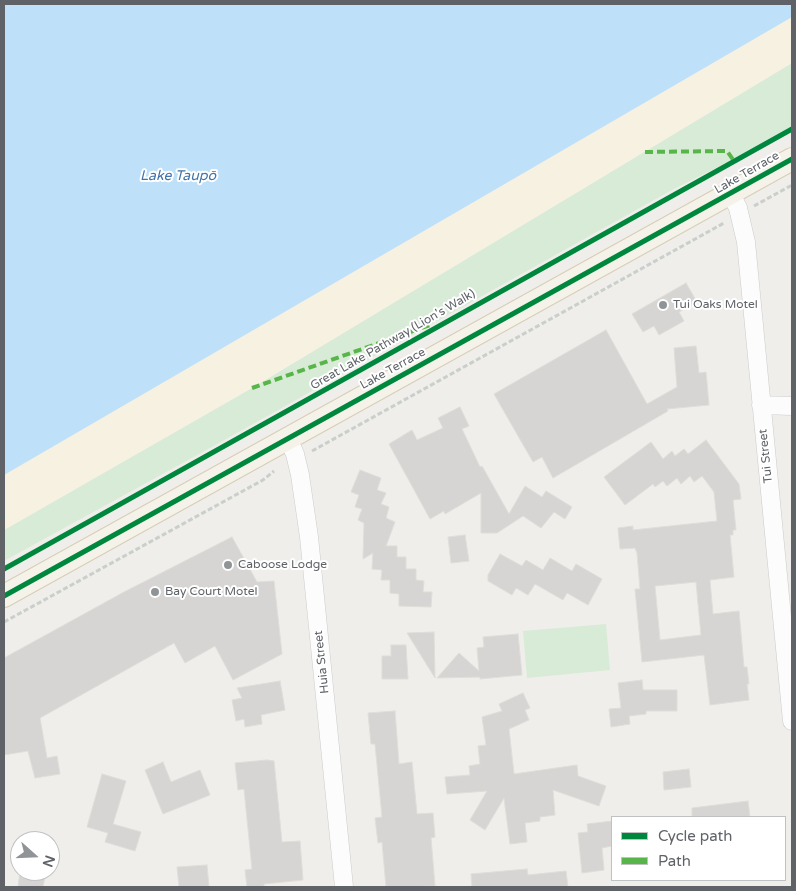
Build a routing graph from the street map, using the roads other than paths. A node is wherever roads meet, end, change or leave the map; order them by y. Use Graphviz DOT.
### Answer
graph roads {
  1 [pos="792,159"];
  2 [pos="735,204"];
  3 [pos="761,405"];
  4 [pos="792,406"];
  5 [pos="293,449"];
  6 [pos="4,596"];
  7 [pos="792,721"];
  8 [pos="344,887"];
  1 -- 2 [label="main road, Lake Terrace"];
  2 -- 3 [label="street, Tui Street"];
  2 -- 5 [label="main road, Lake Terrace"];
  3 -- 4 [label="street"];
  3 -- 7 [label="street, Tui Street"];
  5 -- 6 [label="main road, Lake Terrace"];
  5 -- 8 [label="street, Huia Street"];
}
